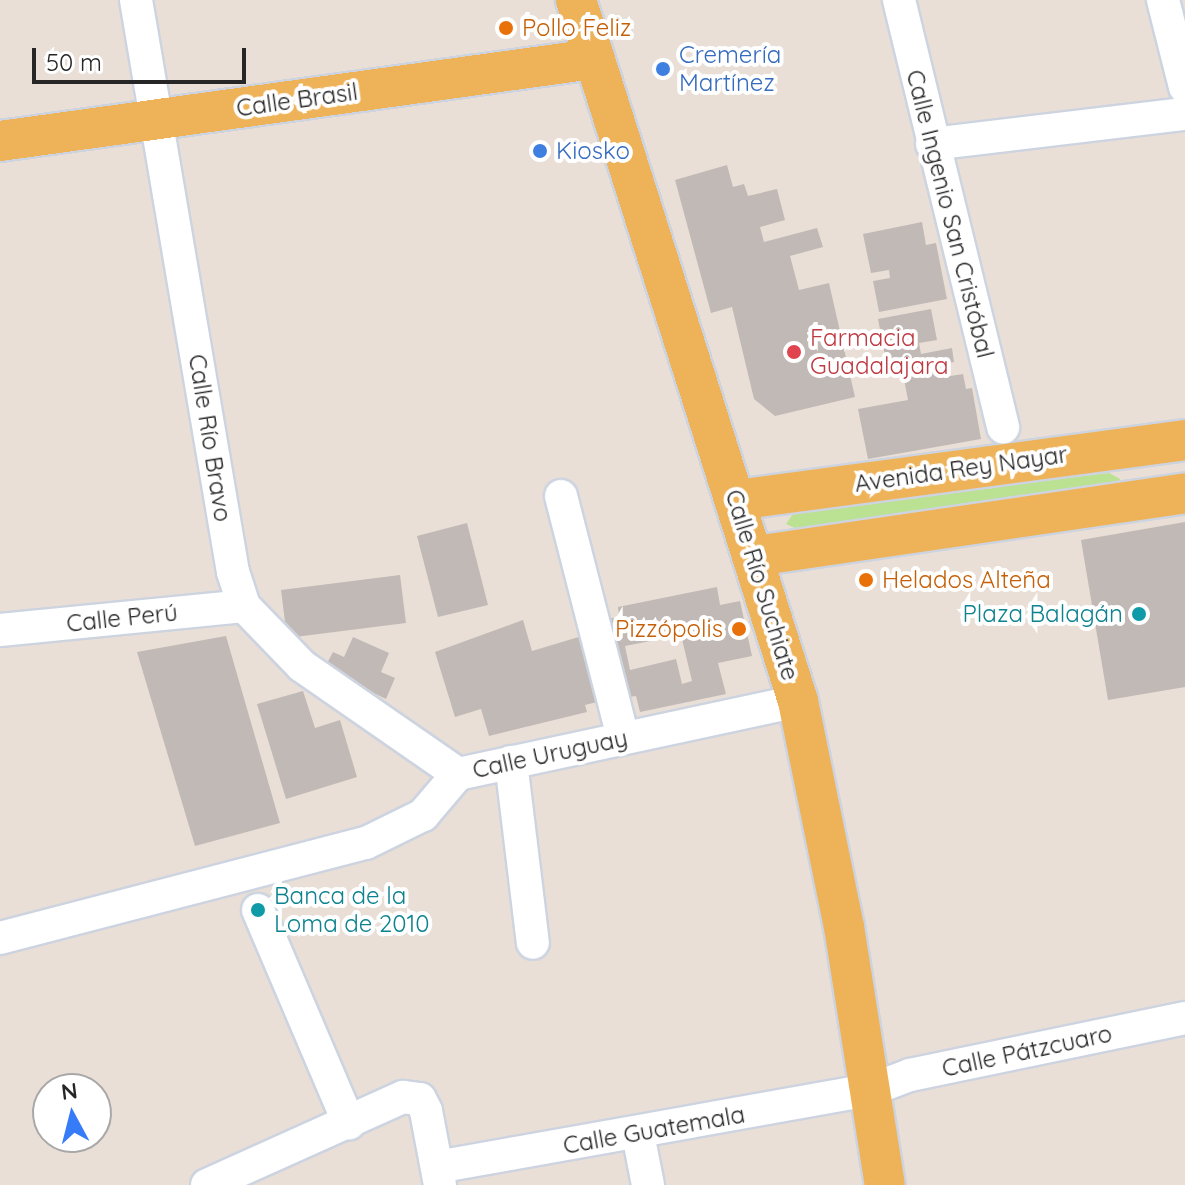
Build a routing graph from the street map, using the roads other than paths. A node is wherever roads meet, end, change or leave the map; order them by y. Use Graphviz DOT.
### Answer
graph roads {
  1 [pos="136,0"];
  2 [pos="576,0"];
  3 [pos="899,0"];
  4 [pos="1163,0"];
  5 [pos="593,59"];
  6 [pos="1185,87"];
  7 [pos="1185,114"];
  8 [pos="158,118"];
  9 [pos="0,141"];
  10 [pos="932,144"];
  11 [pos="1003,428"];
  12 [pos="1185,440"];
  13 [pos="1123,447"];
  14 [pos="1185,493"];
  15 [pos="561,496"];
  16 [pos="736,500"];
  17 [pos="1132,500"];
  18 [pos="755,556"];
  19 [pos="244,606"];
  20 [pos="0,630"];
  21 [pos="798,701"];
  22 [pos="623,738"];
  23 [pos="511,762"];
  24 [pos="458,774"];
  25 [pos="258,910"];
  26 [pos="0,938"];
  27 [pos="533,943"];
  28 [pos="1185,1018"];
  29 [pos="870,1090"];
  30 [pos="349,1123"];
  31 [pos="638,1134"];
  32 [pos="439,1176"];
  33 [pos="223,1182"];
  34 [pos="648,1185"];
  35 [pos="885,1185"];
  1 -- 8 [label="street, Calle Río Bravo"];
  2 -- 5 [label="main road, Calle Río Suchiate"];
  3 -- 10 [label="street, Calle Ingenio San Cristóbal"];
  4 -- 6 [label="street"];
  5 -- 8 [label="main road, Calle Brasil"];
  5 -- 16 [label="main road, Calle Río Suchiate"];
  7 -- 10 [label="street"];
  8 -- 9 [label="main road, Calle Brasil"];
  8 -- 19 [label="street, Calle Río Bravo"];
  10 -- 11 [label="street, Calle Ingenio San Cristóbal"];
  12 -- 13 [label="main road, Avenida Rey Nayar"];
  13 -- 16 [label="main road, Avenida Rey Nayar"];
  13 -- 17 [label="main road"];
  14 -- 17 [label="main road"];
  15 -- 22 [label="street"];
  16 -- 18 [label="main road, Calle Río Suchiate"];
  17 -- 18 [label="main road"];
  18 -- 21 [label="main road, Calle Río Suchiate"];
  19 -- 20 [label="street, Calle Perú"];
  19 -- 24 [label="street, Calle Río Bravo"];
  21 -- 22 [label="street, Calle Uruguay"];
  21 -- 29 [label="main road, Calle Río Suchiate"];
  22 -- 23 [label="street, Calle Uruguay"];
  23 -- 24 [label="street, Calle Uruguay"];
  23 -- 27 [label="street"];
  24 -- 26 [label="street, Calle Uruguay"];
  25 -- 30 [label="street"];
  28 -- 29 [label="street, Calle Pátzcuaro"];
  29 -- 31 [label="street, Calle Guatemala"];
  29 -- 35 [label="main road, Calle Río Suchiate"];
  30 -- 32 [label="street"];
  30 -- 33 [label="street"];
  31 -- 32 [label="street, Calle Guatemala"];
  31 -- 34 [label="street"];
}
